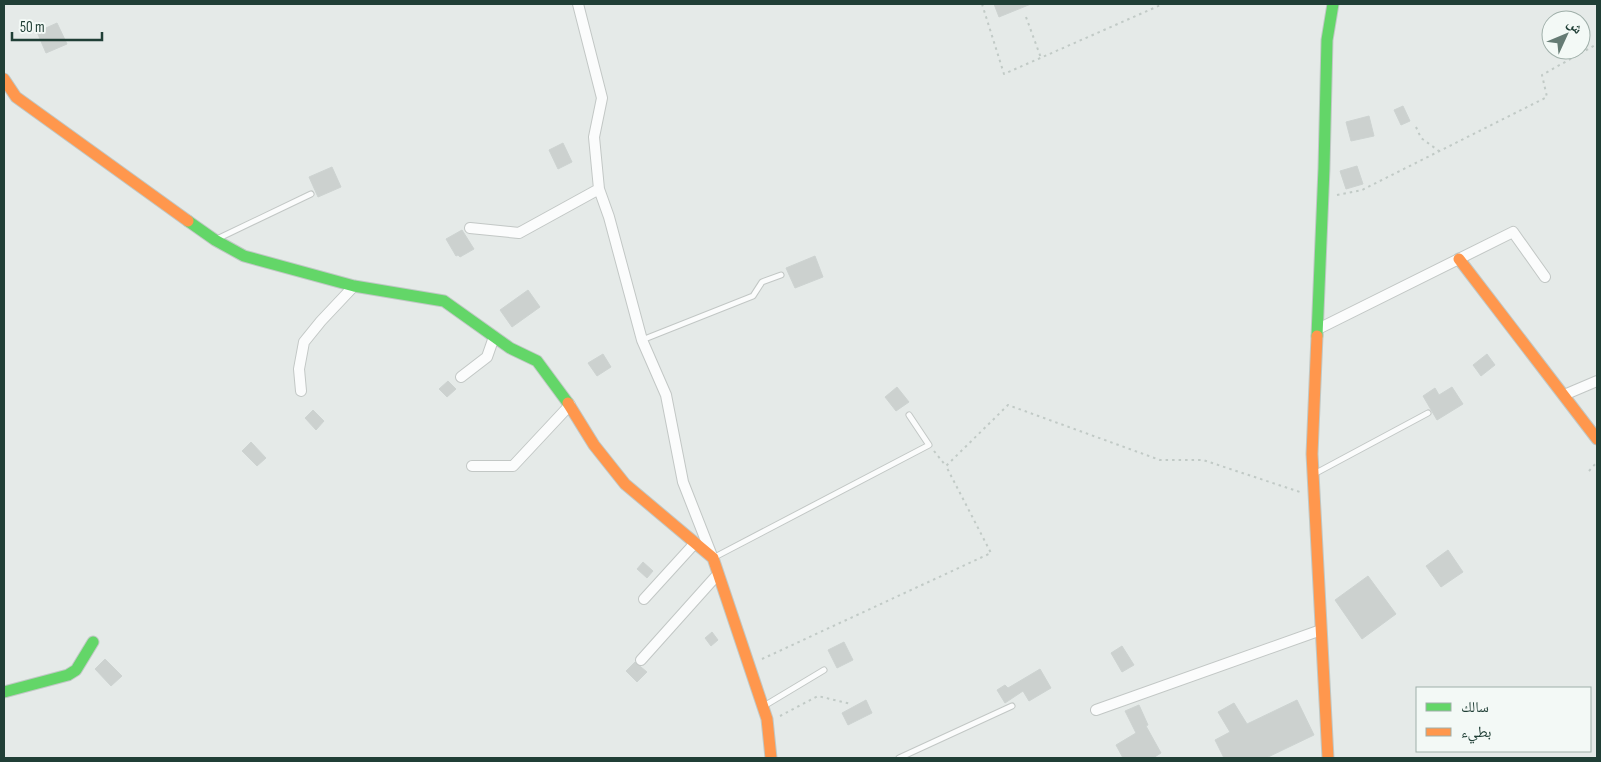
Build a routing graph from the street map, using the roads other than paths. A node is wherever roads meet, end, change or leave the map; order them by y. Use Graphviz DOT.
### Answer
graph roads {
  1 [pos="578,4"];
  2 [pos="1333,4"];
  3 [pos="4,79"];
  4 [pos="598,188"];
  5 [pos="311,194"];
  6 [pos="470,228"];
  7 [pos="215,240"];
  8 [pos="1459,259"];
  9 [pos="782,275"];
  10 [pos="1545,277"];
  11 [pos="354,286"];
  12 [pos="1318,328"];
  13 [pos="494,337"];
  14 [pos="642,340"];
  15 [pos="461,377"];
  16 [pos="1597,381"];
  17 [pos="300,391"];
  18 [pos="1564,395"];
  19 [pos="570,405"];
  20 [pos="1428,413"];
  21 [pos="910,415"];
  22 [pos="1597,439"];
  23 [pos="472,466"];
  24 [pos="1314,474"];
  25 [pos="694,543"];
  26 [pos="713,558"];
  27 [pos="718,574"];
  28 [pos="644,599"];
  29 [pos="1321,630"];
  30 [pos="93,642"];
  31 [pos="641,660"];
  32 [pos="824,670"];
  33 [pos="4,692"];
  34 [pos="1012,706"];
  35 [pos="763,707"];
  36 [pos="1096,710"];
  37 [pos="771,758"];
  38 [pos="900,758"];
  39 [pos="1328,758"];
  1 -- 4 [label="street"];
  2 -- 12 [label="street"];
  3 -- 7 [label="street"];
  4 -- 6 [label="street"];
  4 -- 14 [label="street"];
  5 -- 7 [label="lane"];
  7 -- 11 [label="street"];
  8 -- 10 [label="street"];
  8 -- 12 [label="street"];
  8 -- 18 [label="street"];
  9 -- 14 [label="lane"];
  11 -- 13 [label="street"];
  11 -- 17 [label="street"];
  12 -- 24 [label="street"];
  13 -- 15 [label="street"];
  13 -- 19 [label="street"];
  14 -- 26 [label="street"];
  16 -- 18 [label="street"];
  18 -- 22 [label="street"];
  19 -- 23 [label="street"];
  19 -- 25 [label="street"];
  20 -- 24 [label="lane"];
  21 -- 26 [label="lane"];
  24 -- 29 [label="street"];
  25 -- 26 [label="street"];
  25 -- 28 [label="street"];
  26 -- 27 [label="street"];
  27 -- 31 [label="street"];
  27 -- 35 [label="street"];
  29 -- 36 [label="street"];
  29 -- 39 [label="street"];
  30 -- 33 [label="street"];
  32 -- 35 [label="lane"];
  34 -- 38 [label="lane"];
  35 -- 37 [label="street"];
}
